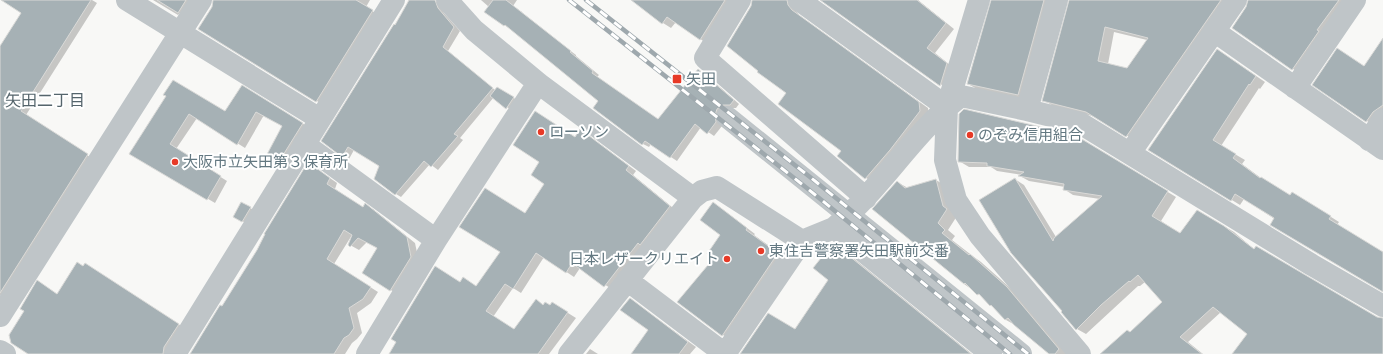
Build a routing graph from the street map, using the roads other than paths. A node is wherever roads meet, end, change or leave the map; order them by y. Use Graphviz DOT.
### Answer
graph roads {
  1 [pos="127,0"];
  2 [pos="201,0"];
  3 [pos="394,0"];
  4 [pos="447,0"];
  5 [pos="740,0"];
  6 [pos="799,0"];
  7 [pos="979,0"];
  8 [pos="1057,0"];
  9 [pos="1236,0"];
  10 [pos="1355,0"];
  11 [pos="1214,31"];
  12 [pos="180,33"];
  13 [pos="538,83"];
  14 [pos="1294,88"];
  15 [pos="947,107"];
  16 [pos="1027,110"];
  17 [pos="727,117"];
  18 [pos="320,119"];
  19 [pos="1383,119"];
  20 [pos="304,144"];
  21 [pos="1376,144"];
  22 [pos="1130,153"];
  23 [pos="692,198"];
  24 [pos="866,198"];
  25 [pos="841,221"];
  26 [pos="436,240"];
  27 [pos="802,241"];
  28 [pos="627,280"];
  29 [pos="1383,306"];
  30 [pos="0,316"];
  31 [pos="0,351"];
  32 [pos="5,354"];
  33 [pos="175,354"];
  34 [pos="367,354"];
  35 [pos="569,354"];
  36 [pos="725,354"];
  37 [pos="991,354"];
  38 [pos="1021,354"];
  39 [pos="1080,354"];
  1 -- 12 [label="street"];
  2 -- 12 [label="street"];
  3 -- 18 [label="street"];
  4 -- 13 [label="street"];
  5 -- 24 [label="street"];
  6 -- 15 [label="street"];
  7 -- 15 [label="street"];
  8 -- 16 [label="street"];
  9 -- 11 [label="street"];
  10 -- 14 [label="street"];
  11 -- 14 [label="street"];
  11 -- 22 [label="street"];
  12 -- 18 [label="street"];
  12 -- 30 [label="street"];
  13 -- 23 [label="street"];
  13 -- 26 [label="street"];
  14 -- 21 [label="street"];
  15 -- 16 [label="street"];
  15 -- 24 [label="street"];
  15 -- 39 [label="street"];
  16 -- 22 [label="street"];
  17 -- 25 [label="street"];
  18 -- 20 [label="street"];
  19 -- 21 [label="street"];
  20 -- 26 [label="street"];
  20 -- 33 [label="street"];
  22 -- 29 [label="street"];
  23 -- 27 [label="street"];
  23 -- 28 [label="street"];
  24 -- 25 [label="street"];
  25 -- 27 [label="street"];
  25 -- 37 [label="street"];
  25 -- 38 [label="street"];
  26 -- 34 [label="street"];
  27 -- 36 [label="street"];
  28 -- 35 [label="street"];
  28 -- 36 [label="street"];
  31 -- 32 [label="street"];
}
